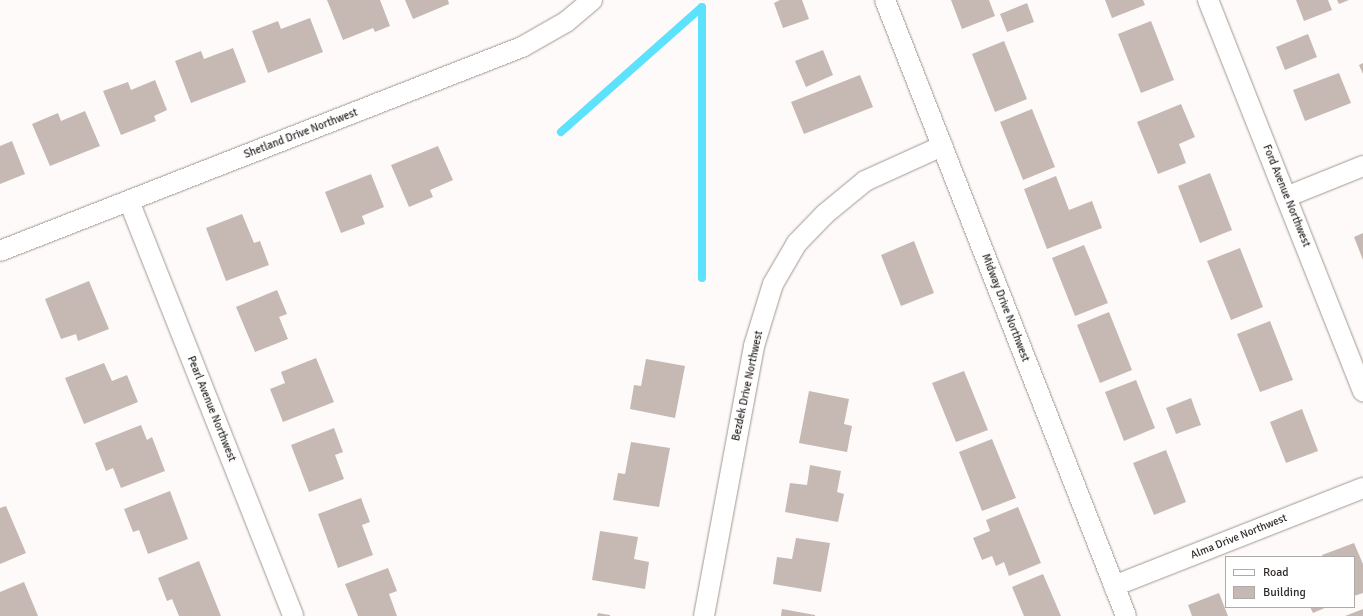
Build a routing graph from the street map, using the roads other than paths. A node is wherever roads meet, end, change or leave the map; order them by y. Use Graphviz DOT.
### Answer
graph roads {
  1 [pos="592,0"];
  2 [pos="885,0"];
  3 [pos="1208,0"];
  4 [pos="942,146"];
  5 [pos="1363,166"];
  6 [pos="1286,197"];
  7 [pos="129,201"];
  8 [pos="0,251"];
  9 [pos="1363,391"];
  10 [pos="1363,488"];
  11 [pos="1114,586"];
  12 [pos="293,616"];
  13 [pos="704,616"];
  14 [pos="1126,616"];
  1 -- 7 [label="street, Shetland Drive Northwest"];
  2 -- 4 [label="street, Midway Drive Northwest"];
  3 -- 6 [label="street, Ford Avenue Northwest"];
  4 -- 11 [label="street, Midway Drive Northwest"];
  4 -- 13 [label="street, Bezdek Drive Northwest"];
  5 -- 6 [label="street"];
  6 -- 9 [label="street, Ford Avenue Northwest"];
  7 -- 8 [label="street, Shetland Drive Northwest"];
  7 -- 12 [label="street, Pearl Avenue Northwest"];
  10 -- 11 [label="street, Alma Drive Northwest"];
  11 -- 14 [label="street, Midway Drive Northwest"];
}
